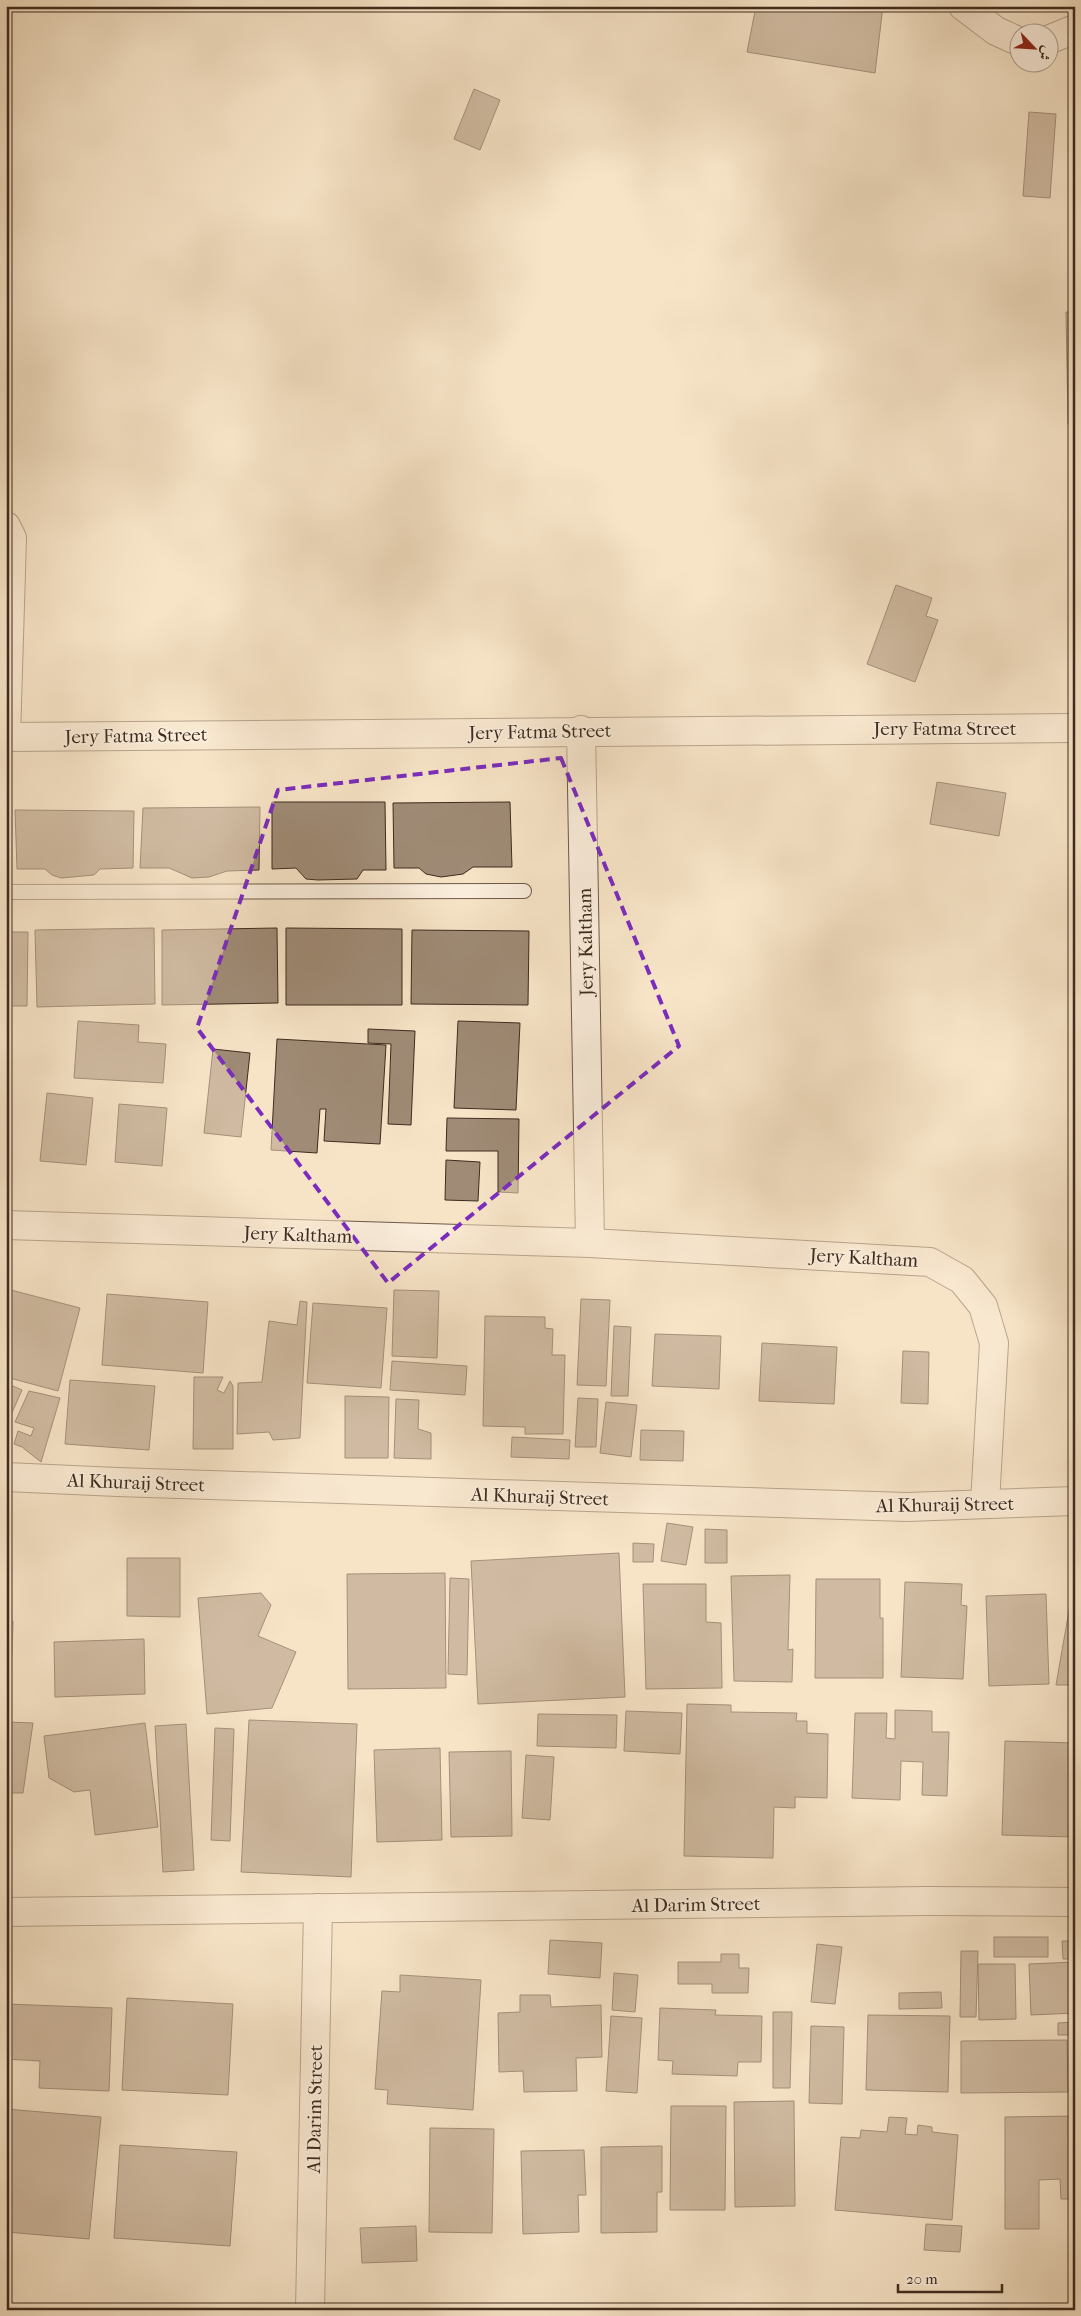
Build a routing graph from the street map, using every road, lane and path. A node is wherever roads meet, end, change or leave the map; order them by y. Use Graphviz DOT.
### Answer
graph roads {
  1 [pos="963,6"];
  2 [pos="1075,29"];
  3 [pos="1008,36"];
  4 [pos="1058,36"];
  5 [pos="6,526"];
  6 [pos="1075,728"];
  7 [pos="581,730"];
  8 [pos="6,736"];
  9 [pos="524,891"];
  10 [pos="6,892"];
  11 [pos="6,1225"];
  12 [pos="590,1244"];
  13 [pos="6,1477"];
  14 [pos="1075,1501"];
  15 [pos="985,1503"];
  16 [pos="1075,1902"];
  17 [pos="318,1908"];
  18 [pos="6,1912"];
  19 [pos="310,2310"];
  1 -- 3 [label="street"];
  2 -- 4 [label="street"];
  5 -- 8 [label="street"];
  6 -- 7 [label="street, Jery Fatma Street"];
  7 -- 8 [label="street, Jery Fatma Street"];
  7 -- 12 [label="street, Jery Kaltham"];
  9 -- 10 [label="lane"];
  11 -- 12 [label="street, Jery Kaltham"];
  12 -- 15 [label="street, Jery Kaltham"];
  13 -- 15 [label="street, Al Khuraij Street"];
  14 -- 15 [label="street, Al Khuraij Street"];
  16 -- 17 [label="street, Al Darim Street"];
  17 -- 18 [label="street, Al Darim Street"];
  17 -- 19 [label="street, Al Darim Street"];
}
